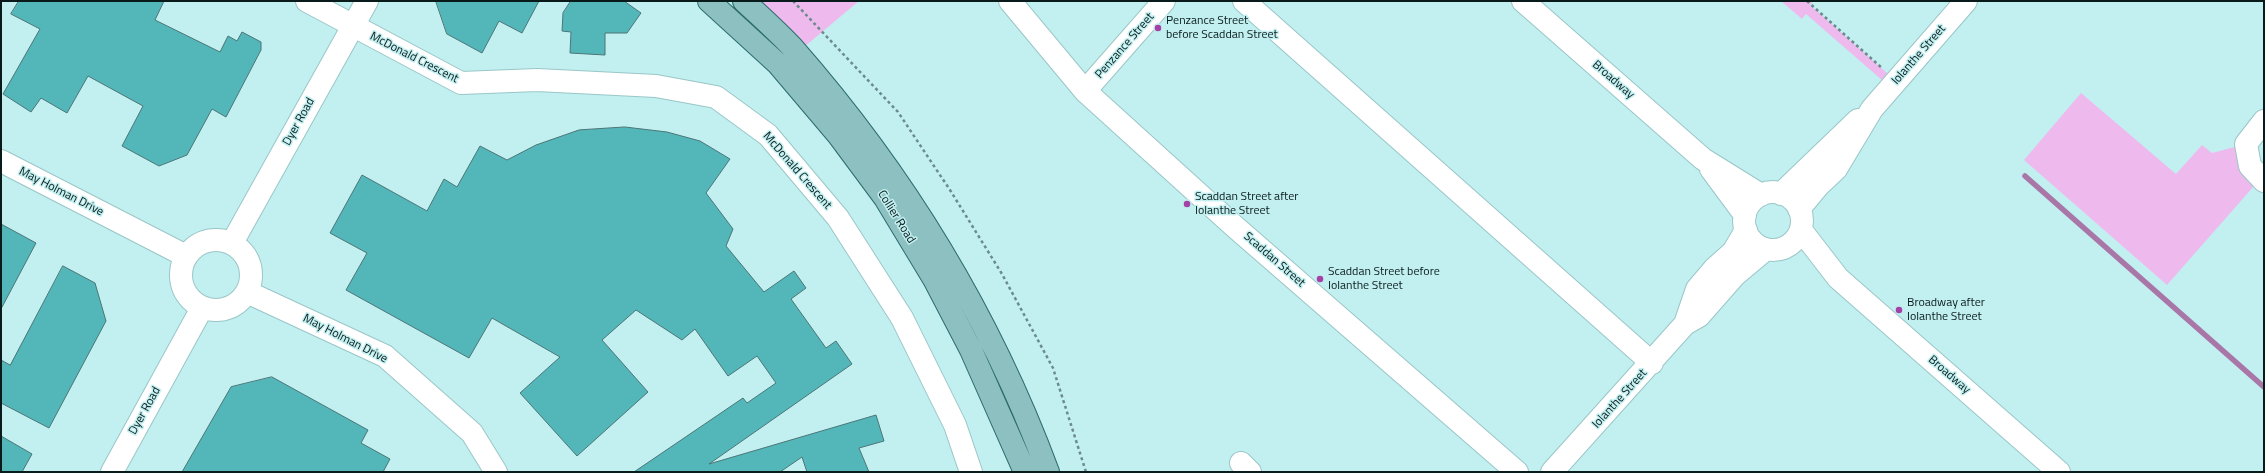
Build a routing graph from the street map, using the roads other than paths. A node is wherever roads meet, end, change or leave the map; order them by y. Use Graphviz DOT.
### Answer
graph roads {
  1 [pos="307,1"];
  2 [pos="367,1"];
  3 [pos="709,1"];
  4 [pos="744,1"];
  5 [pos="1010,1"];
  6 [pos="1164,1"];
  7 [pos="1244,1"];
  8 [pos="1523,1"];
  9 [pos="1966,1"];
  10 [pos="353,26"];
  11 [pos="1085,91"];
  12 [pos="1872,109"];
  13 [pos="2264,121"];
  14 [pos="1703,159"];
  15 [pos="1,160"];
  16 [pos="2264,181"];
  17 [pos="1771,194"];
  18 [pos="1800,219"];
  19 [pos="1746,222"];
  20 [pos="232,243"];
  21 [pos="1776,248"];
  22 [pos="186,256"];
  23 [pos="1838,278"];
  24 [pos="247,292"];
  25 [pos="202,308"];
  26 [pos="1685,324"];
  27 [pos="1652,363"];
  28 [pos="112,472"];
  29 [pos="496,472"];
  30 [pos="971,472"];
  31 [pos="1025,472"];
  32 [pos="1048,472"];
  33 [pos="1517,472"];
  34 [pos="1552,472"];
  35 [pos="2059,472"];
  1 -- 10 [label="street, McDonald Crescent"];
  2 -- 10 [label="street, Dyer Road"];
  3 -- 31 [label="main road, Collier Road"];
  4 -- 32 [label="main road, Collier Road"];
  5 -- 11 [label="street, Scaddan Street"];
  6 -- 11 [label="street, Penzance Street"];
  7 -- 27 [label="street"];
  8 -- 14 [label="street, Broadway"];
  9 -- 12 [label="street, Iolanthe Street"];
  10 -- 20 [label="street, Dyer Road"];
  10 -- 30 [label="street, McDonald Crescent"];
  11 -- 33 [label="street, Scaddan Street"];
  12 -- 17 [label="street, Iolanthe Street"];
  12 -- 18 [label="street, Iolanthe Street"];
  13 -- 16 [label="street"];
  14 -- 17 [label="street, Broadway"];
  14 -- 19 [label="street, Broadway"];
  15 -- 22 [label="street, May Holman Drive"];
  17 -- 18 [label="street"];
  17 -- 19 [label="street"];
  18 -- 21 [label="street"];
  18 -- 23 [label="street, Broadway"];
  19 -- 21 [label="street"];
  19 -- 26 [label="street, Iolanthe Street"];
  20 -- 22 [label="street"];
  20 -- 24 [label="street"];
  21 -- 23 [label="street, Broadway"];
  21 -- 26 [label="street, Iolanthe Street"];
  22 -- 25 [label="street"];
  23 -- 35 [label="street, Broadway"];
  24 -- 25 [label="street"];
  24 -- 29 [label="street, May Holman Drive"];
  25 -- 28 [label="street, Dyer Road"];
  26 -- 27 [label="street, Iolanthe Street"];
  27 -- 34 [label="street, Iolanthe Street"];
}
